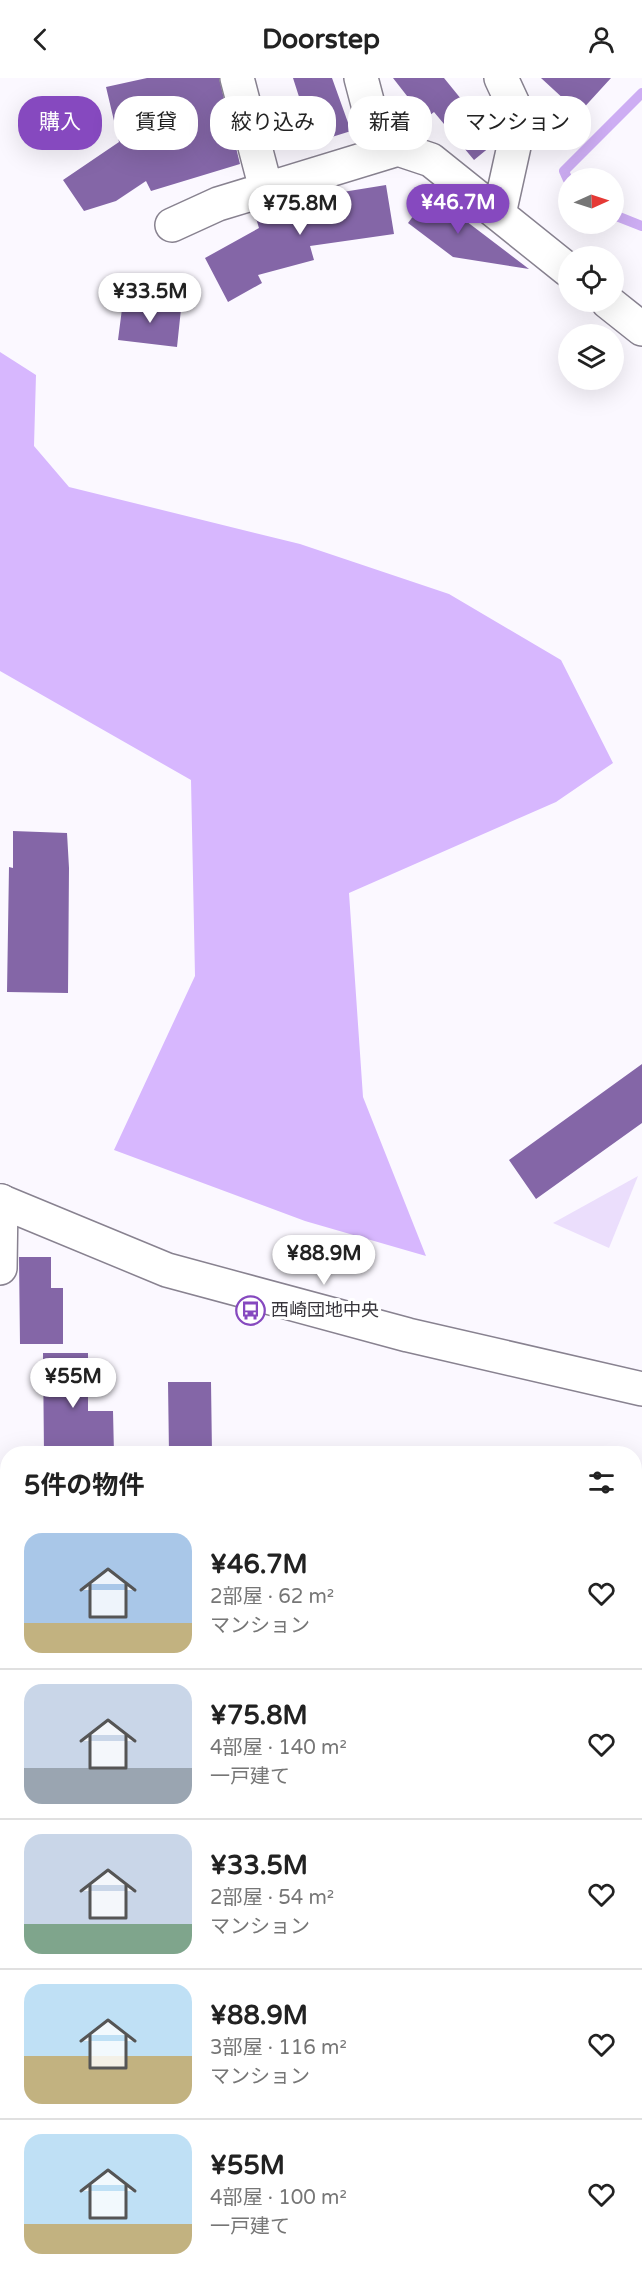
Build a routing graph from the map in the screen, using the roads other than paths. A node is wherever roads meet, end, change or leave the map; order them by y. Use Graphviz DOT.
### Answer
graph roads {
  1 [pos="237,78"];
  2 [pos="361,78"];
  3 [pos="501,78"];
  4 [pos="381,154"];
  5 [pos="266,189"];
  6 [pos="499,214"];
  7 [pos="172,225"];
  8 [pos="558,262"];
  9 [pos="621,312"];
  10 [pos="642,329"];
  11 [pos="0,1201"];
  12 [pos="0,1268"];
  13 [pos="642,1389"];
  1 -- 5 [label="street"];
  2 -- 4 [label="street"];
  3 -- 6 [label="street"];
  4 -- 5 [label="street"];
  4 -- 6 [label="street"];
  5 -- 7 [label="street"];
  6 -- 8 [label="street"];
  9 -- 10 [label="street"];
  11 -- 12 [label="street"];
  11 -- 13 [label="street"];
}
